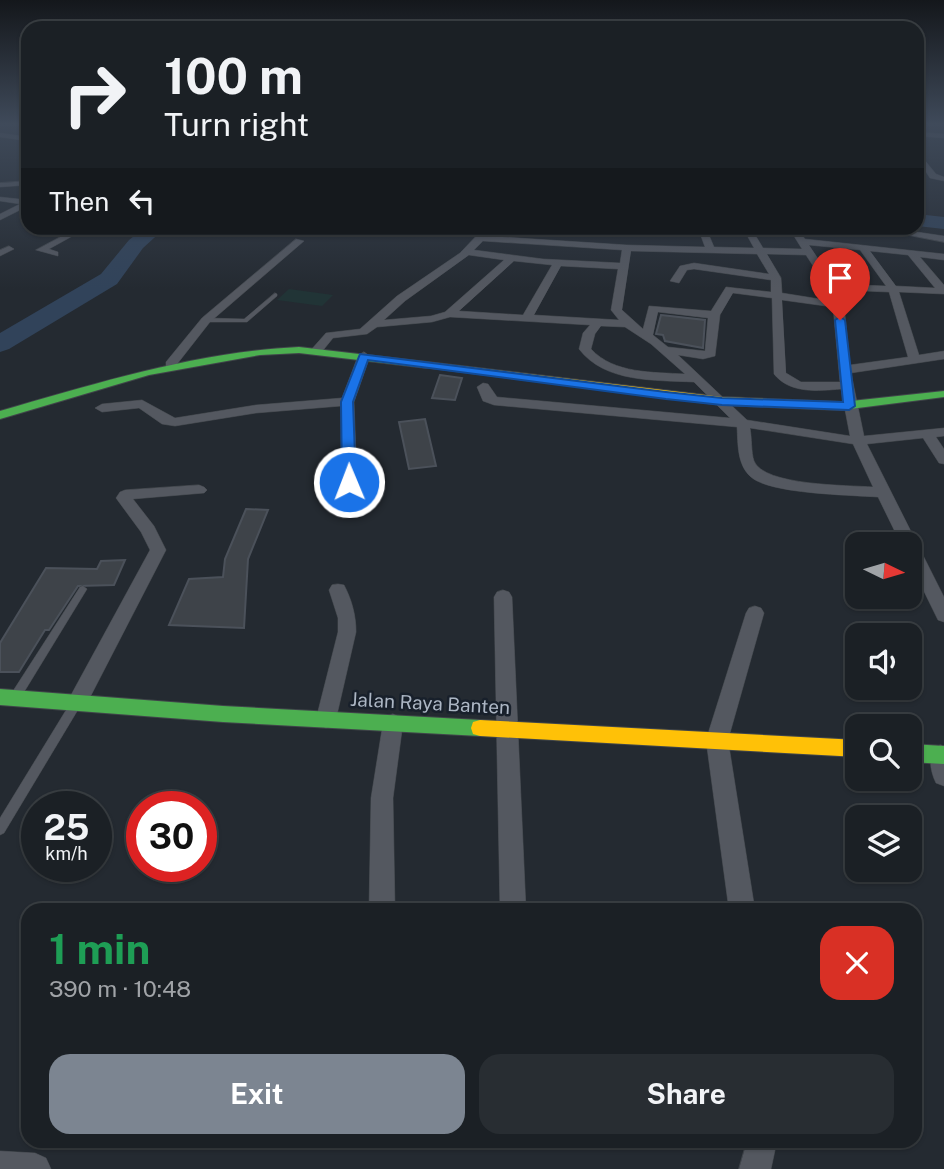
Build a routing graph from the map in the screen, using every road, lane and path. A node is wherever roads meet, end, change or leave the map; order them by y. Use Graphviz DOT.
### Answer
graph roads {
  1 [pos="21,184"];
  2 [pos="0,185"];
  3 [pos="0,198"];
  4 [pos="21,202"];
  5 [pos="21,206"];
  6 [pos="2,215"];
  7 [pos="21,217"];
  8 [pos="70,235"];
  9 [pos="483,235"];
  10 [pos="545,235"];
  11 [pos="586,235"];
  12 [pos="705,235"];
  13 [pos="752,235"];
  14 [pos="799,235"];
  15 [pos="919,235"];
  16 [pos="481,238"];
  17 [pos="944,239"];
  18 [pos="299,241"];
  19 [pos="545,244"];
  20 [pos="0,246"];
  21 [pos="585,247"];
  22 [pos="808,247"];
  23 [pos="863,247"];
  24 [pos="626,248"];
  25 [pos="711,250"];
  26 [pos="762,251"];
  27 [pos="465,252"];
  28 [pos="911,253"];
  29 [pos="0,254"];
  30 [pos="55,254"];
  31 [pos="944,257"];
  32 [pos="511,259"];
  33 [pos="558,263"];
  34 [pos="625,266"];
  35 [pos="702,267"];
  36 [pos="776,278"];
  37 [pos="675,281"];
  38 [pos="834,286"];
  39 [pos="893,289"];
  40 [pos="944,291"];
  41 [pos="275,295"];
  42 [pos="779,296"];
  43 [pos="839,305"];
  44 [pos="449,314"];
  45 [pos="714,314"];
  46 [pos="526,319"];
  47 [pos="206,320"];
  48 [pos="374,324"];
  49 [pos="597,324"];
  50 [pos="628,324"];
  51 [pos="647,336"];
  52 [pos="663,350"];
  53 [pos="316,352"];
  54 [pos="944,355"];
  55 [pos="364,356"];
  56 [pos="915,360"];
  57 [pos="170,365"];
  58 [pos="844,370"];
  59 [pos="697,378"];
  60 [pos="846,385"];
  61 [pos="483,387"];
  62 [pos="944,394"];
  63 [pos="722,401"];
  64 [pos="347,402"];
  65 [pos="849,406"];
  66 [pos="102,408"];
  67 [pos="0,415"];
  68 [pos="743,423"];
  69 [pos="944,432"];
  70 [pos="927,434"];
  71 [pos="858,441"];
  72 [pos="944,460"];
  73 [pos="349,482"];
  74 [pos="200,490"];
  75 [pos="886,493"];
  76 [pos="83,589"];
  77 [pos="338,590"];
  78 [pos="940,596"];
  79 [pos="503,597"];
  80 [pos="755,613"];
  81 [pos="944,615"];
  82 [pos="7,697"];
  83 [pos="78,701"];
  84 [pos="326,719"];
  85 [pos="393,723"];
  86 [pos="508,728"];
  87 [pos="716,740"];
  88 [pos="845,748"];
  89 [pos="922,756"];
  90 [pos="943,762"];
  91 [pos="0,829"];
  92 [pos="382,903"];
  93 [pos="513,903"];
  94 [pos="741,903"];
  95 [pos="760,1148"];
  96 [pos="0,1167"];
  97 [pos="35,1169"];
  98 [pos="755,1169"];
  1 -- 2 [label="street"];
  3 -- 4 [label="street"];
  5 -- 6 [label="street"];
  6 -- 7 [label="street"];
  8 -- 30 [label="street"];
  9 -- 16 [label="street"];
  10 -- 19 [label="street"];
  11 -- 21 [label="street"];
  12 -- 25 [label="street"];
  13 -- 26 [label="street"];
  14 -- 22 [label="street"];
  15 -- 17 [label="street"];
  16 -- 19 [label="street"];
  16 -- 27 [label="street"];
  18 -- 47 [label="street"];
  19 -- 21 [label="street"];
  20 -- 29 [label="street"];
  21 -- 24 [label="street"];
  22 -- 23 [label="street"];
  22 -- 26 [label="street"];
  22 -- 38 [label="street"];
  23 -- 28 [label="street"];
  23 -- 39 [label="street"];
  24 -- 25 [label="street"];
  24 -- 34 [label="street"];
  25 -- 26 [label="street"];
  25 -- 35 [label="street"];
  26 -- 36 [label="street"];
  27 -- 32 [label="street"];
  27 -- 48 [label="street"];
  28 -- 31 [label="street"];
  28 -- 40 [label="street"];
  32 -- 33 [label="street"];
  32 -- 44 [label="street"];
  33 -- 34 [label="street"];
  33 -- 46 [label="street"];
  34 -- 50 [label="street"];
  35 -- 36 [label="street"];
  35 -- 37 [label="street"];
  36 -- 42 [label="street"];
  38 -- 39 [label="street"];
  38 -- 43 [label="street"];
  39 -- 40 [label="street"];
  39 -- 56 [label="street"];
  41 -- 47 [label="lane"];
  42 -- 43 [label="street"];
  42 -- 45 [label="street"];
  42 -- 60 [label="street"];
  43 -- 58 [label="street"];
  44 -- 46 [label="street"];
  44 -- 48 [label="street"];
  45 -- 51 [label="street"];
  45 -- 52 [label="street"];
  46 -- 49 [label="street"];
  47 -- 57 [label="street"];
  48 -- 53 [label="street"];
  49 -- 50 [label="street"];
  49 -- 59 [label="street"];
  50 -- 51 [label="street"];
  51 -- 52 [label="street"];
  52 -- 59 [label="street"];
  53 -- 55 [label="street"];
  53 -- 57 [label="street"];
  54 -- 56 [label="street"];
  55 -- 63 [label="street"];
  55 -- 64 [label="street"];
  56 -- 58 [label="street"];
  57 -- 67 [label="street"];
  58 -- 60 [label="street"];
  59 -- 63 [label="street"];
  60 -- 65 [label="street"];
  61 -- 68 [label="street"];
  62 -- 65 [label="street"];
  63 -- 65 [label="street"];
  63 -- 68 [label="street"];
  64 -- 66 [label="street"];
  64 -- 73 [label="street"];
  65 -- 71 [label="street"];
  68 -- 71 [label="street"];
  68 -- 75 [label="street"];
  69 -- 70 [label="street"];
  70 -- 71 [label="street"];
  70 -- 72 [label="street"];
  71 -- 75 [label="street"];
  74 -- 83 [label="street"];
  75 -- 78 [label="street"];
  76 -- 82 [label="lane"];
  77 -- 84 [label="street"];
  78 -- 81 [label="street"];
  79 -- 86 [label="street"];
  80 -- 87 [label="street"];
  82 -- 83 [label="street, Jalan Raya Banten"];
  83 -- 84 [label="street, Jalan Raya Banten"];
  83 -- 91 [label="lane"];
  84 -- 85 [label="street, Jalan Raya Banten"];
  85 -- 86 [label="street, Jalan Raya Banten"];
  85 -- 92 [label="street"];
  86 -- 87 [label="street, Jalan Raya Banten"];
  86 -- 93 [label="street"];
  87 -- 88 [label="street, Jalan Raya Banten"];
  87 -- 94 [label="street"];
  89 -- 90 [label="street"];
  95 -- 98 [label="street"];
  96 -- 97 [label="street"];
}
